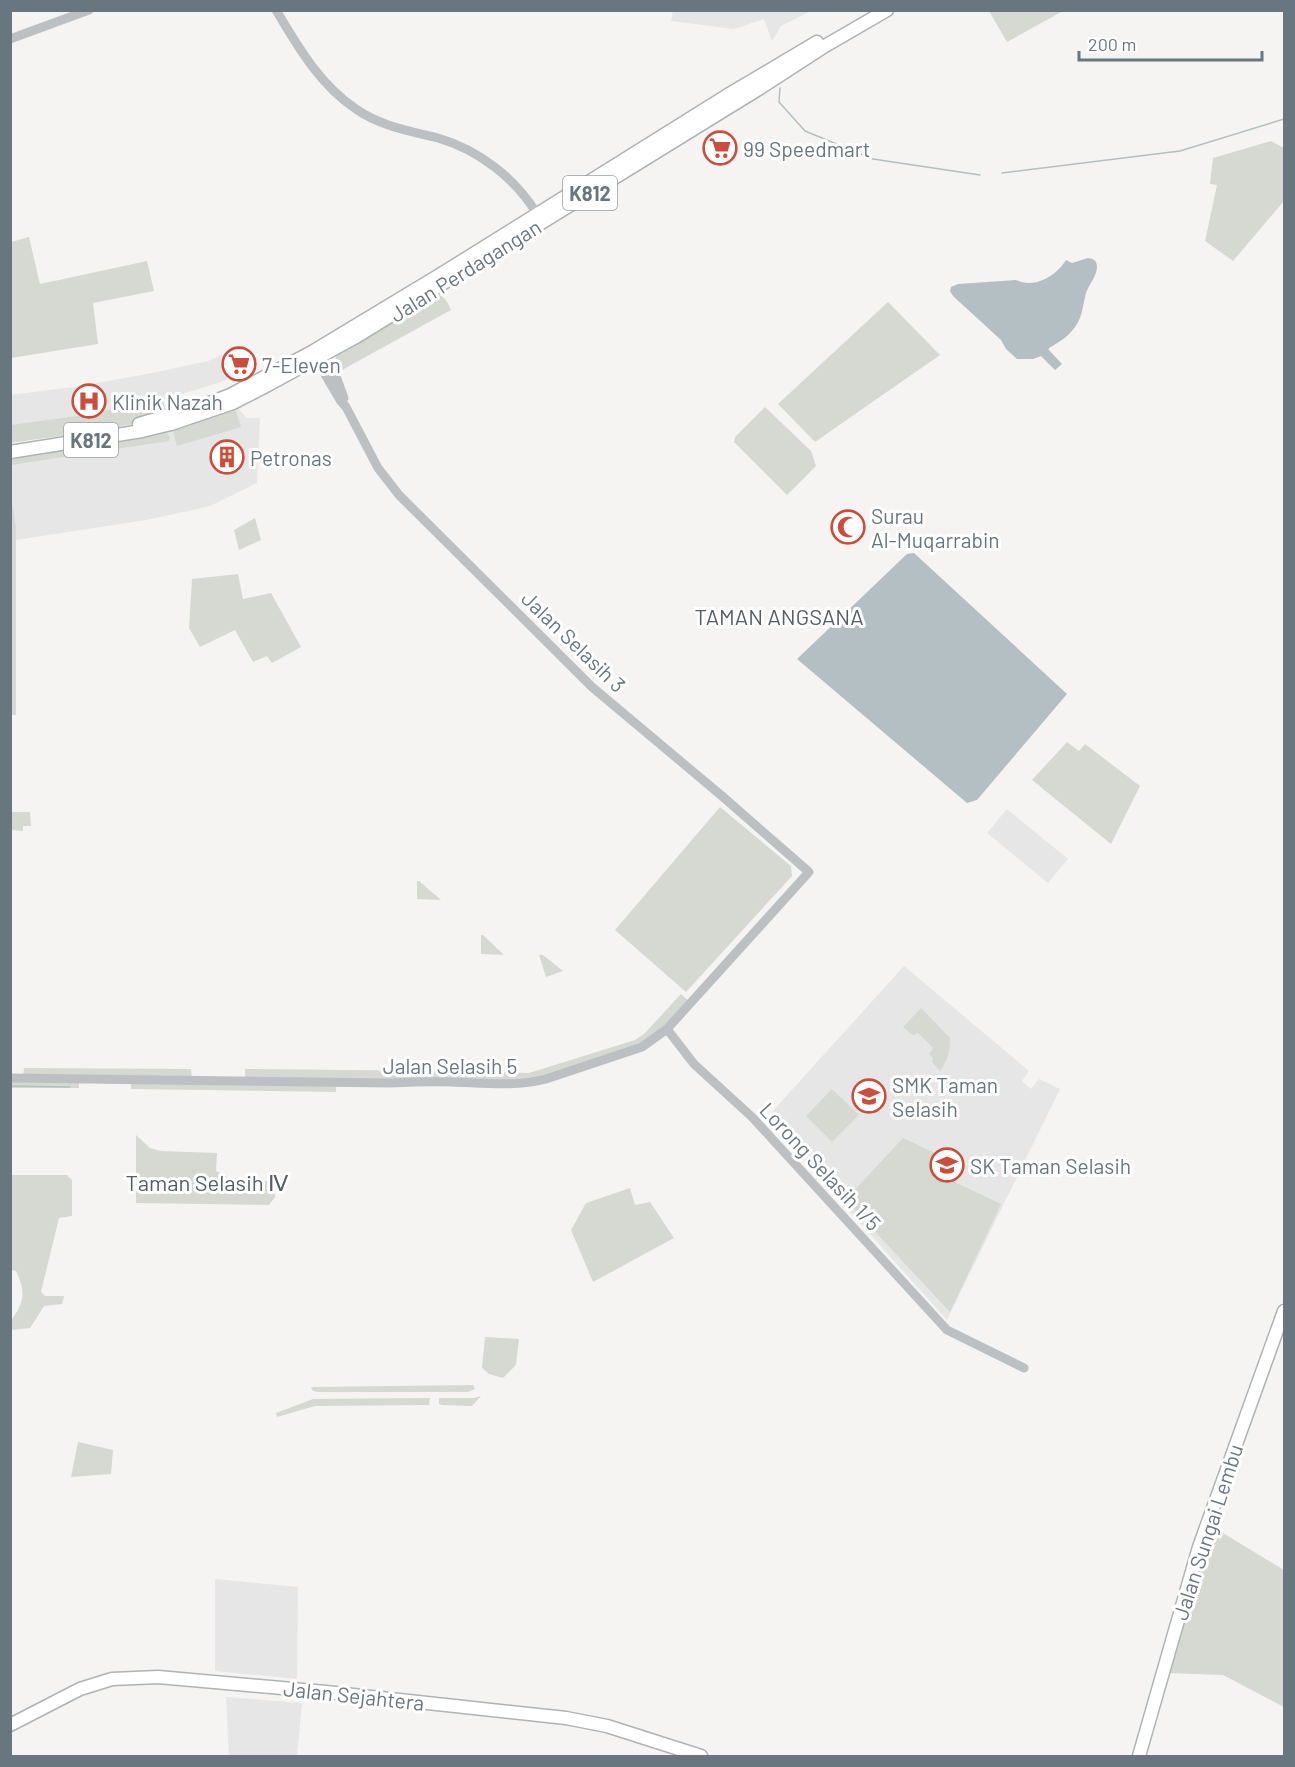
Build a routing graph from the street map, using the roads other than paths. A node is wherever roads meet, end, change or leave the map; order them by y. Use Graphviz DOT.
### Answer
graph roads {
  1 [pos="89,10"];
  2 [pos="276,10"];
  3 [pos="873,10"];
  4 [pos="887,10"];
  5 [pos="10,39"];
  6 [pos="537,214"];
  7 [pos="318,354"];
  8 [pos="10,443"];
  9 [pos="10,452"];
  10 [pos="809,873"];
  11 [pos="667,1029"];
  12 [pos="10,1078"];
  13 [pos="1284,1311"];
  14 [pos="1024,1368"];
  15 [pos="10,1725"];
  16 [pos="701,1756"];
  17 [pos="1138,1756"];
  1 -- 5 [label="street"];
  2 -- 6 [label="street"];
  3 -- 6 [label="main road, Jalan Perdagangan / K812"];
  4 -- 7 [label="main road, Jalan Perdagangan / K812"];
  6 -- 7 [label="main road, Jalan Perdagangan / K812"];
  7 -- 8 [label="main road, Jalan Perdagangan / K812"];
  7 -- 9 [label="main road, Jalan Perdagangan / K812"];
  7 -- 10 [label="street, Jalan Selasih 3"];
  10 -- 11 [label="street, Jalan Selasih 5"];
  11 -- 12 [label="street, Jalan Selasih 5"];
  11 -- 14 [label="street, Lorong Selasih 1/5"];
  13 -- 17 [label="main road, Jalan Sungai Lembu"];
  15 -- 16 [label="main road, Jalan Sejahtera"];
}
